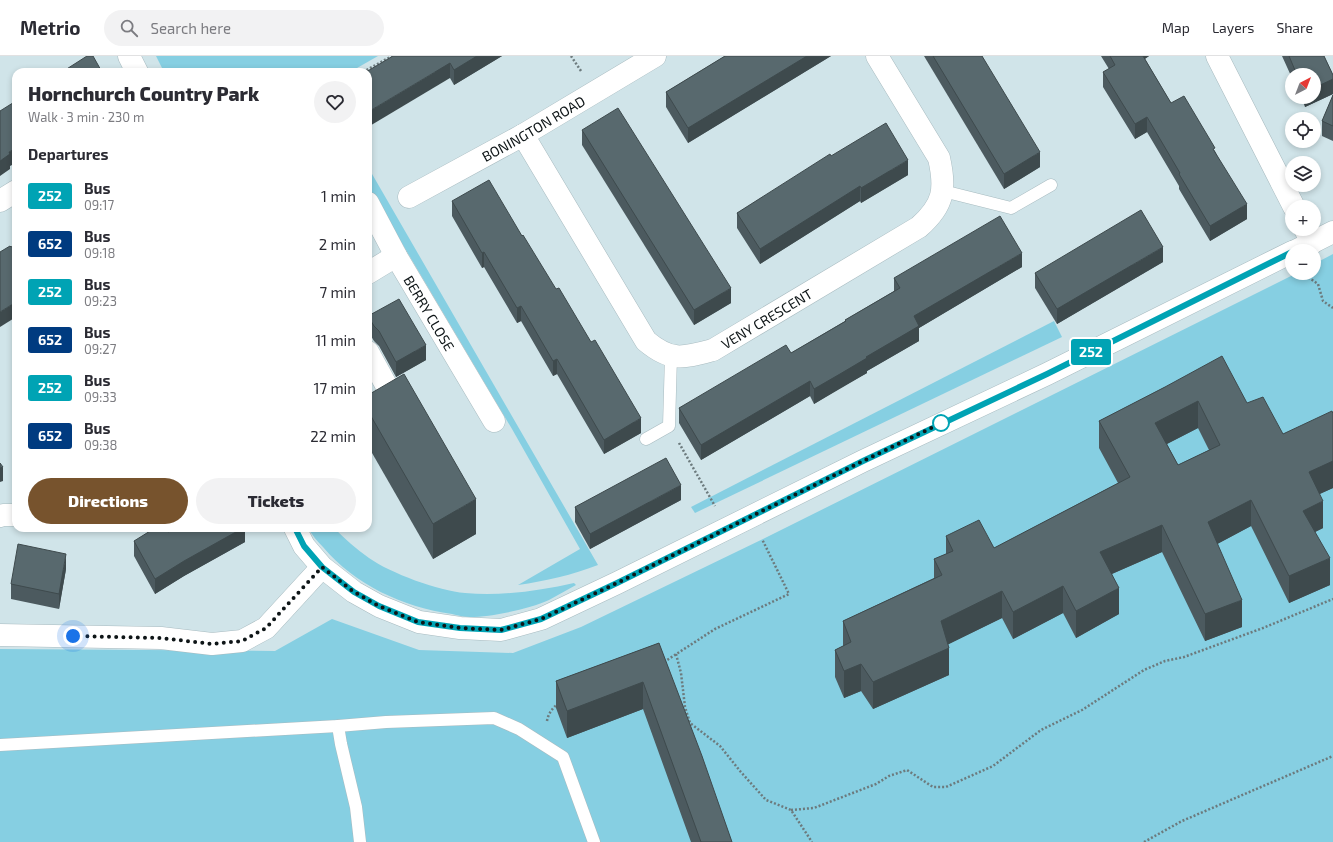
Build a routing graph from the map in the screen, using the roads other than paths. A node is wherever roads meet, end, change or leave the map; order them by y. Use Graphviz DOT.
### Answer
graph roads {
  1 [pos="129,56"];
  2 [pos="655,56"];
  3 [pos="877,56"];
  4 [pos="1217,56"];
  5 [pos="135,68"];
  6 [pos="523,135"];
  7 [pos="1052,185"];
  8 [pos="943,191"];
  9 [pos="12,193"];
  10 [pos="409,197"];
  11 [pos="0,200"];
  12 [pos="1290,200"];
  13 [pos="372,211"];
  14 [pos="1333,232"];
  15 [pos="1304,241"];
  16 [pos="1285,255"];
  17 [pos="396,256"];
  18 [pos="372,271"];
  19 [pos="671,356"];
  20 [pos="372,359"];
  21 [pos="386,383"];
  22 [pos="494,421"];
  23 [pos="646,439"];
  24 [pos="12,515"];
  25 [pos="0,516"];
  26 [pos="297,532"];
  27 [pos="322,567"];
  28 [pos="0,635"];
  29 [pos="338,726"];
  30 [pos="0,745"];
  31 [pos="360,842"];
  32 [pos="594,842"];
  1 -- 5 [label="street"];
  2 -- 6 [label="street, BONINGTON ROAD"];
  3 -- 8 [label="street, VENY CRESCENT"];
  4 -- 12 [label="street"];
  6 -- 10 [label="street, BONINGTON ROAD"];
  6 -- 19 [label="street, VENY CRESCENT"];
  7 -- 8 [label="lane"];
  8 -- 19 [label="street, VENY CRESCENT"];
  9 -- 11 [label="street"];
  13 -- 17 [label="street, BERRY CLOSE"];
  14 -- 15 [label="street"];
  16 -- 27 [label="street"];
  17 -- 18 [label="street"];
  17 -- 22 [label="street, BERRY CLOSE"];
  19 -- 23 [label="lane"];
  20 -- 21 [label="street"];
  24 -- 25 [label="street"];
  26 -- 27 [label="street"];
  27 -- 28 [label="street"];
  29 -- 30 [label="lane"];
  29 -- 31 [label="lane"];
  29 -- 32 [label="lane"];
}
